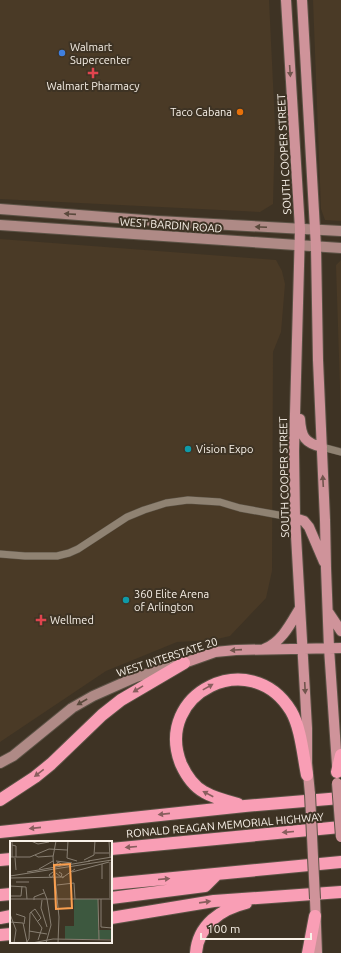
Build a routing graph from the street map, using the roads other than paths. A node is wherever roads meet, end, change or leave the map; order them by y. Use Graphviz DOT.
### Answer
graph roads {
  1 [pos="286,0"];
  2 [pos="302,0"];
  3 [pos="0,210"];
  4 [pos="109,217"];
  5 [pos="0,225"];
  6 [pos="300,229"];
  7 [pos="316,229"];
  8 [pos="341,231"];
  9 [pos="108,233"];
  10 [pos="300,246"];
  11 [pos="316,247"];
  12 [pos="341,248"];
  13 [pos="296,383"];
  14 [pos="322,447"];
  15 [pos="341,452"];
  16 [pos="295,518"];
  17 [pos="0,554"];
  18 [pos="326,568"];
  19 [pos="300,608"];
  20 [pos="328,611"];
  21 [pos="341,631"];
  22 [pos="329,648"];
  23 [pos="341,648"];
  24 [pos="262,649"];
  25 [pos="303,649"];
  26 [pos="184,663"];
  27 [pos="341,755"];
  28 [pos="0,763"];
  29 [pos="308,775"];
  30 [pos="337,778"];
  31 [pos="341,798"];
  32 [pos="0,800"];
  33 [pos="245,806"];
  34 [pos="341,827"];
  35 [pos="0,832"];
  36 [pos="341,837"];
  37 [pos="112,849"];
  38 [pos="10,858"];
  39 [pos="0,860"];
  40 [pos="341,862"];
  41 [pos="217,874"];
  42 [pos="112,884"];
  43 [pos="341,892"];
  44 [pos="10,894"];
  45 [pos="0,895"];
  46 [pos="286,896"];
  47 [pos="112,898"];
  48 [pos="10,916"];
  49 [pos="315,916"];
  50 [pos="0,918"];
  51 [pos="112,918"];
  52 [pos="10,934"];
  53 [pos="0,935"];
  54 [pos="196,953"];
  55 [pos="308,953"];
  56 [pos="317,953"];
  1 -- 6 [label="main road, SOUTH COOPER STREET, one-way"];
  2 -- 7 [label="main road"];
  4 -- 3 [label="main road, WEST BARDIN ROAD, one-way"];
  6 -- 4 [label="main road, WEST BARDIN ROAD, one-way"];
  4 -- 9 [label="main road"];
  5 -- 9 [label="main road, WEST BARDIN ROAD"];
  6 -- 7 [label="main road, WEST BARDIN ROAD"];
  6 -- 10 [label="main road, SOUTH COOPER STREET"];
  7 -- 8 [label="main road, WEST BARDIN ROAD"];
  7 -- 11 [label="main road"];
  9 -- 10 [label="main road, WEST BARDIN ROAD"];
  10 -- 11 [label="main road, WEST BARDIN ROAD"];
  10 -- 13 [label="main road, SOUTH COOPER STREET"];
  11 -- 12 [label="main road, WEST BARDIN ROAD"];
  11 -- 14 [label="main road"];
  13 -- 14 [label="main road"];
  13 -- 16 [label="main road, SOUTH COOPER STREET"];
  14 -- 15 [label="street"];
  18 -- 14 [label="main road, one-way"];
  16 -- 17 [label="street"];
  16 -- 18 [label="main road"];
  16 -- 19 [label="main road, SOUTH COOPER STREET"];
  18 -- 20 [label="main road"];
  19 -- 24 [label="main road"];
  19 -- 25 [label="main road, SOUTH COOPER STREET"];
  20 -- 21 [label="main road"];
  20 -- 22 [label="main road"];
  22 -- 23 [label="main road, WEST INTERSTATE 20"];
  22 -- 25 [label="main road, WEST INTERSTATE 20"];
  22 -- 30 [label="main road"];
  24 -- 25 [label="main road, WEST INTERSTATE 20"];
  24 -- 26 [label="main road, WEST INTERSTATE 20, one-way"];
  25 -- 29 [label="main road, SOUTH COOPER STREET, one-way"];
  26 -- 28 [label="main road, WEST INTERSTATE 20, one-way"];
  26 -- 32 [label="highway, one-way"];
  27 -- 30 [label="highway"];
  33 -- 29 [label="highway, one-way"];
  29 -- 49 [label="main road, SOUTH COOPER STREET, bridge"];
  30 -- 36 [label="main road, bridge"];
  31 -- 33 [label="highway"];
  33 -- 35 [label="highway, one-way"];
  34 -- 37 [label="highway, RONALD REAGAN MEMORIAL HIGHWAY, one-way"];
  38 -- 39 [label="highway"];
  40 -- 41 [label="highway"];
  42 -- 41 [label="highway, one-way"];
  41 -- 47 [label="highway"];
  43 -- 46 [label="highway"];
  44 -- 45 [label="highway"];
  51 -- 46 [label="highway, one-way"];
  46 -- 54 [label="highway"];
  48 -- 50 [label="highway"];
  49 -- 55 [label="highway"];
  49 -- 56 [label="main road, SOUTH COOPER STREET"];
  52 -- 53 [label="highway"];
}
